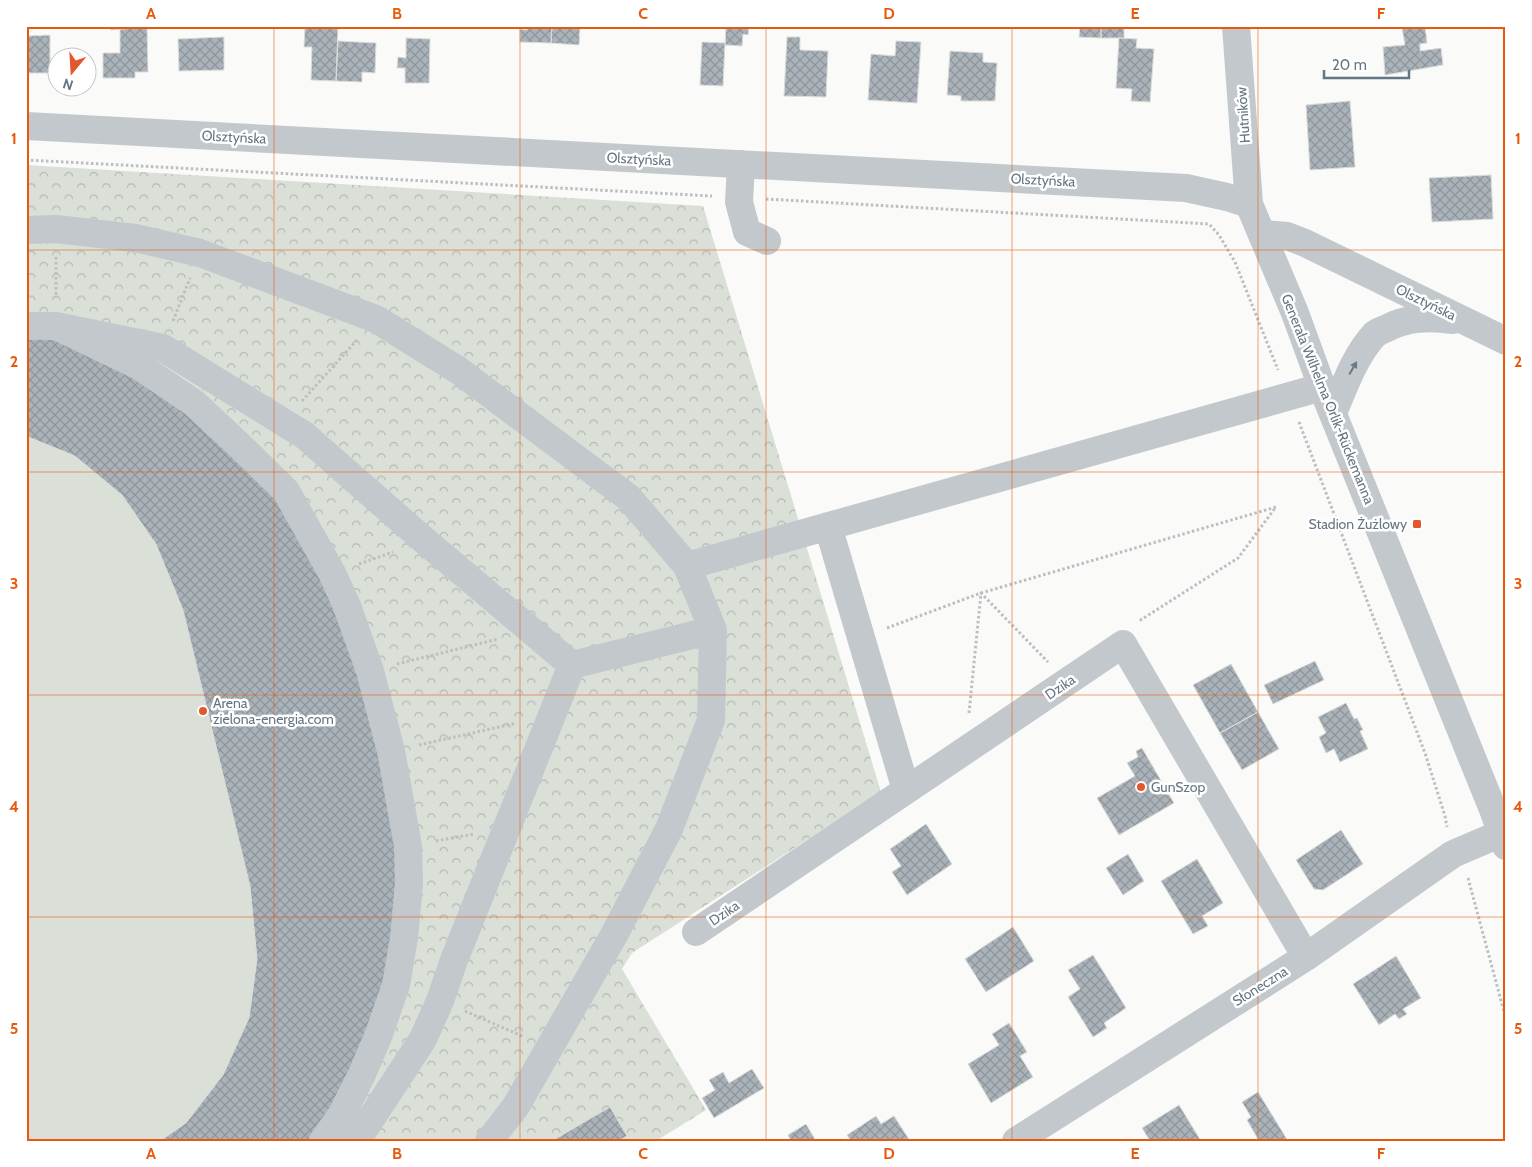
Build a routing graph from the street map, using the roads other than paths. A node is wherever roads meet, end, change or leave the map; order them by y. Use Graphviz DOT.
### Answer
graph roads {
  1 [pos="1236,26"];
  2 [pos="26,126"];
  3 [pos="742,164"];
  4 [pos="1249,204"];
  5 [pos="26,230"];
  6 [pos="1262,234"];
  7 [pos="767,241"];
  8 [pos="1464,321"];
  9 [pos="26,326"];
  10 [pos="56,326"];
  11 [pos="1506,341"];
  12 [pos="1322,387"];
  13 [pos="1333,413"];
  14 [pos="828,526"];
  15 [pos="687,566"];
  16 [pos="713,630"];
  17 [pos="572,665"];
  18 [pos="906,790"];
  19 [pos="1502,825"];
  20 [pos="696,932"];
  21 [pos="1306,957"];
  22 [pos="323,1141"];
  23 [pos="354,1141"];
  24 [pos="489,1141"];
  25 [pos="1016,1141"];
  1 -- 4 [label="street, Hutników"];
  2 -- 3 [label="street, Olsztyńska"];
  3 -- 4 [label="street, Olsztyńska"];
  3 -- 7 [label="street"];
  4 -- 6 [label="street, Generała Wilhelma Orlik-Rückemanna"];
  5 -- 15 [label="street"];
  6 -- 8 [label="street, Olsztyńska"];
  6 -- 12 [label="street, Generała Wilhelma Orlik-Rückemanna"];
  8 -- 11 [label="street, Olsztyńska"];
  13 -- 8 [label="street, one-way"];
  9 -- 10 [label="street"];
  10 -- 17 [label="street"];
  10 -- 22 [label="street"];
  12 -- 13 [label="street, Generała Wilhelma Orlik-Rückemanna"];
  12 -- 14 [label="street"];
  13 -- 19 [label="street, Generała Wilhelma Orlik-Rückemanna"];
  14 -- 15 [label="street"];
  14 -- 18 [label="street"];
  15 -- 16 [label="street"];
  16 -- 17 [label="street"];
  16 -- 24 [label="street"];
  17 -- 23 [label="street"];
  18 -- 20 [label="street, Dzika"];
  18 -- 21 [label="street, Dzika"];
  19 -- 21 [label="street, Słoneczna"];
  21 -- 25 [label="street, Słoneczna"];
}
